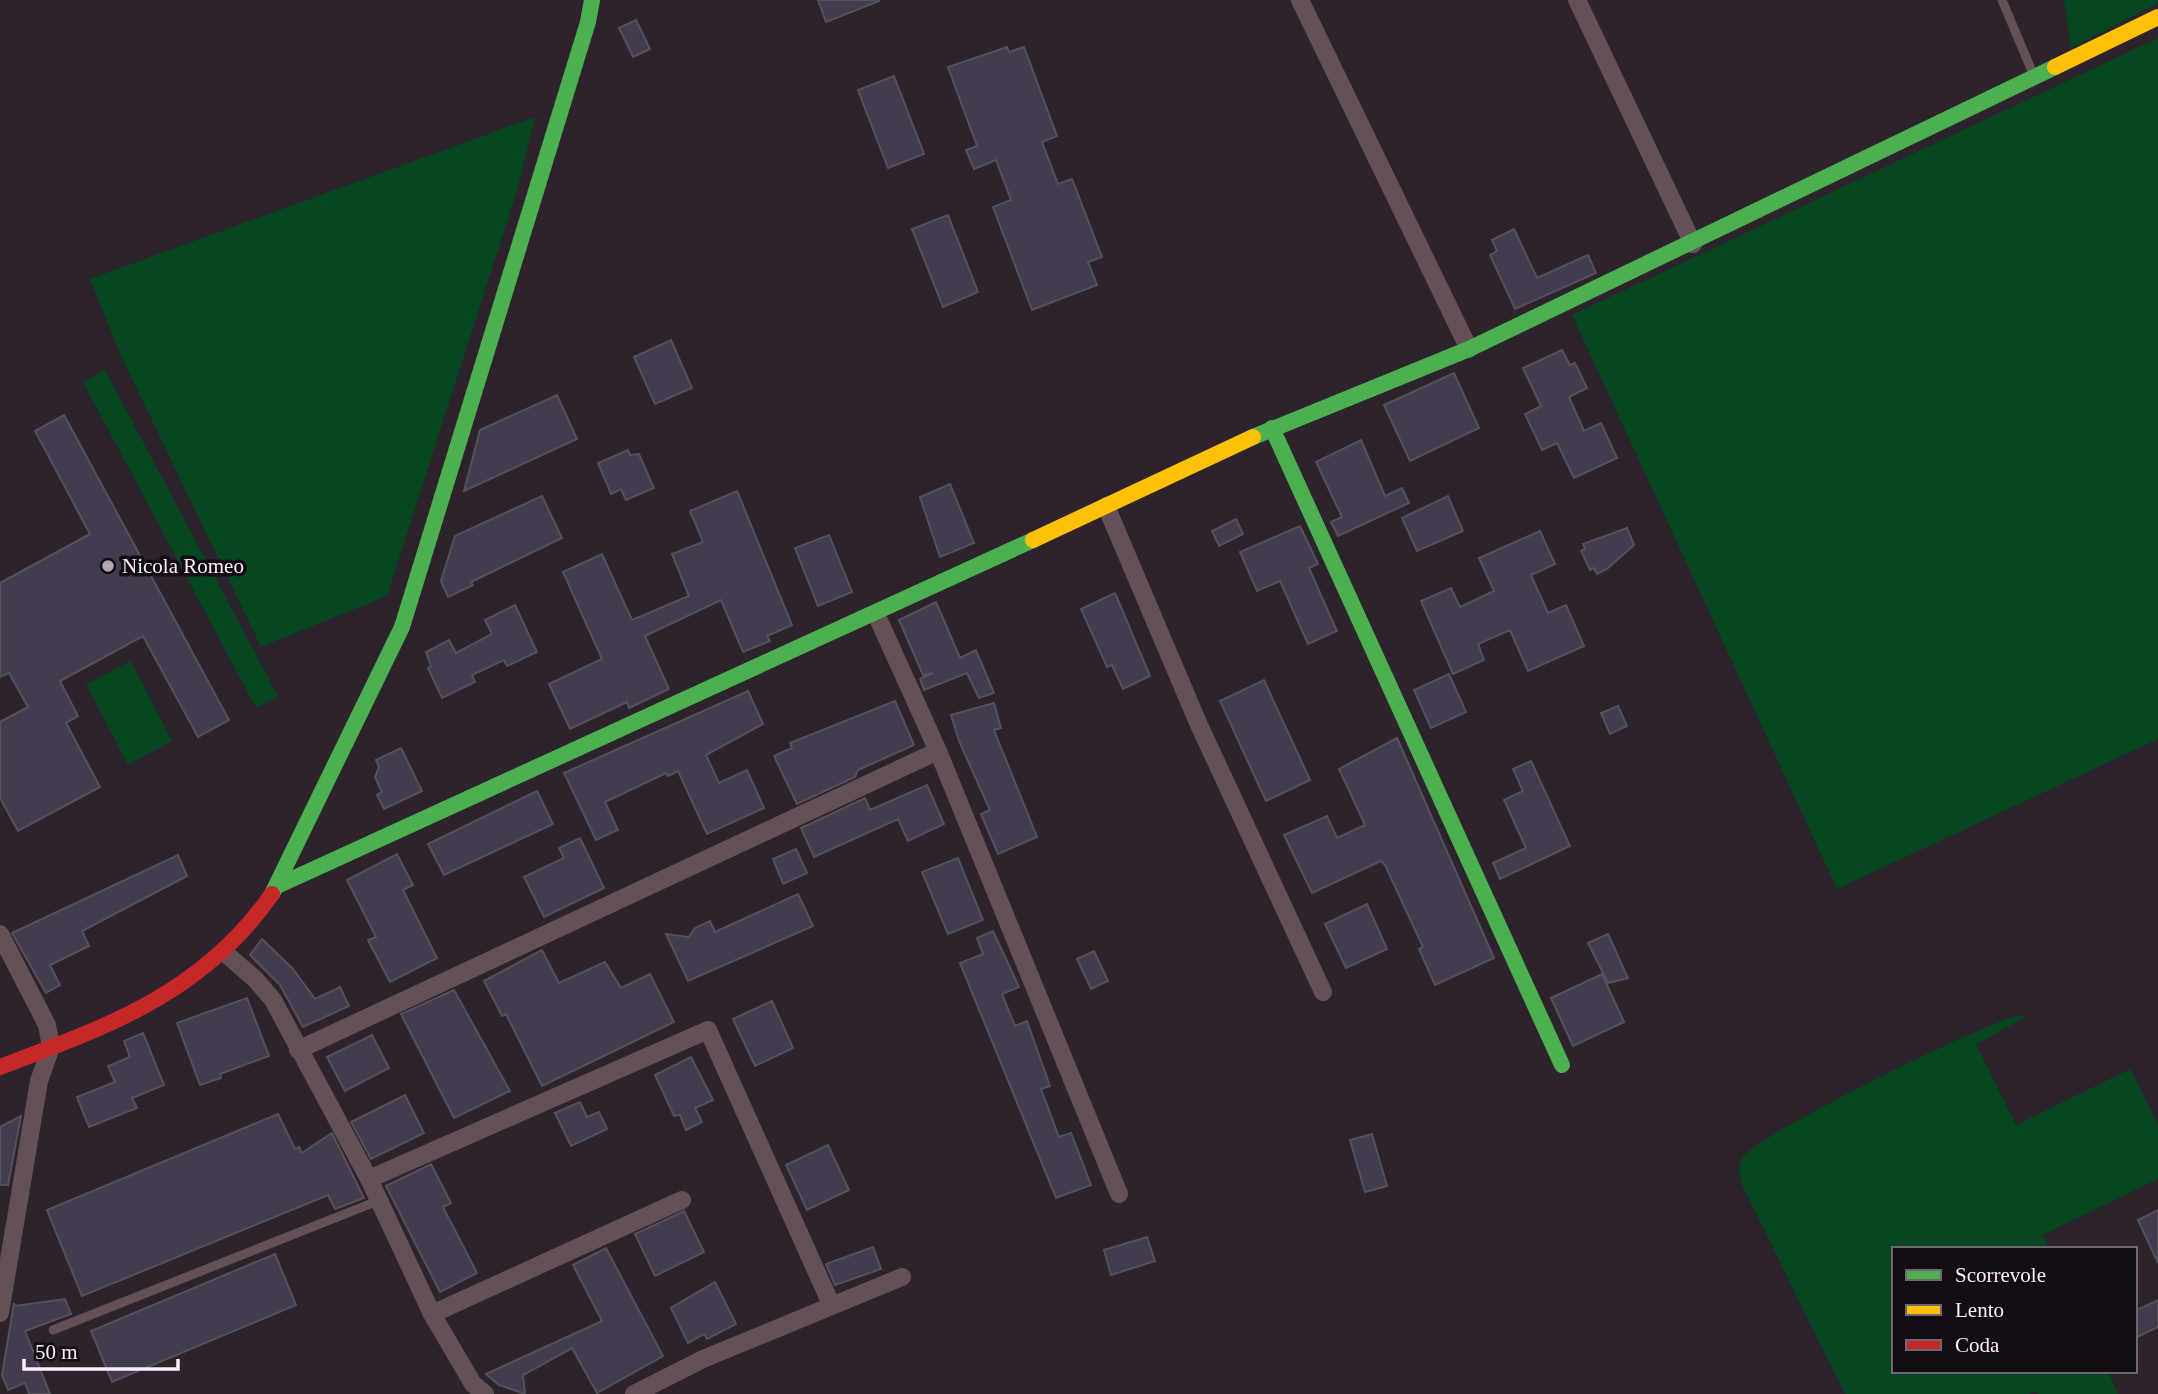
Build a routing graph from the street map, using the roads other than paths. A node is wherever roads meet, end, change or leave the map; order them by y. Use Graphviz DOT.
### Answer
graph roads {
  1 [pos="592,0"];
  2 [pos="1300,0"];
  3 [pos="1577,0"];
  4 [pos="2002,0"];
  5 [pos="2158,17"];
  6 [pos="2034,78"];
  7 [pos="1693,244"];
  8 [pos="1469,349"];
  9 [pos="1272,428"];
  10 [pos="1106,506"];
  11 [pos="876,614"];
  12 [pos="937,751"];
  13 [pos="277,886"];
  14 [pos="0,934"];
  15 [pos="225,952"];
  16 [pos="1323,992"];
  17 [pos="51,1047"];
  18 [pos="298,1050"];
  19 [pos="1562,1065"];
  20 [pos="0,1067"];
  21 [pos="369,1179"];
  22 [pos="1119,1194"];
  23 [pos="380,1200"];
  24 [pos="682,1200"];
  25 [pos="5,1249"];
  26 [pos="902,1277"];
  27 [pos="831,1304"];
  28 [pos="0,1313"];
  29 [pos="432,1314"];
  30 [pos="53,1330"];
  31 [pos="485,1394"];
  32 [pos="634,1394"];
  1 -- 13 [label="street"];
  2 -- 8 [label="street"];
  3 -- 7 [label="street"];
  4 -- 6 [label="lane"];
  5 -- 6 [label="street"];
  6 -- 7 [label="street"];
  7 -- 8 [label="street"];
  8 -- 9 [label="street"];
  9 -- 10 [label="street"];
  9 -- 19 [label="street"];
  10 -- 11 [label="street"];
  10 -- 16 [label="street"];
  11 -- 12 [label="street"];
  11 -- 13 [label="street"];
  12 -- 18 [label="street"];
  12 -- 22 [label="street"];
  13 -- 15 [label="street"];
  14 -- 17 [label="street"];
  15 -- 17 [label="street"];
  15 -- 18 [label="street"];
  17 -- 20 [label="street"];
  17 -- 25 [label="street"];
  18 -- 21 [label="street"];
  21 -- 23 [label="street"];
  21 -- 27 [label="street"];
  23 -- 29 [label="street"];
  23 -- 30 [label="lane"];
  24 -- 29 [label="street"];
  25 -- 28 [label="street"];
  26 -- 27 [label="street"];
  27 -- 32 [label="street"];
  29 -- 31 [label="street"];
}
